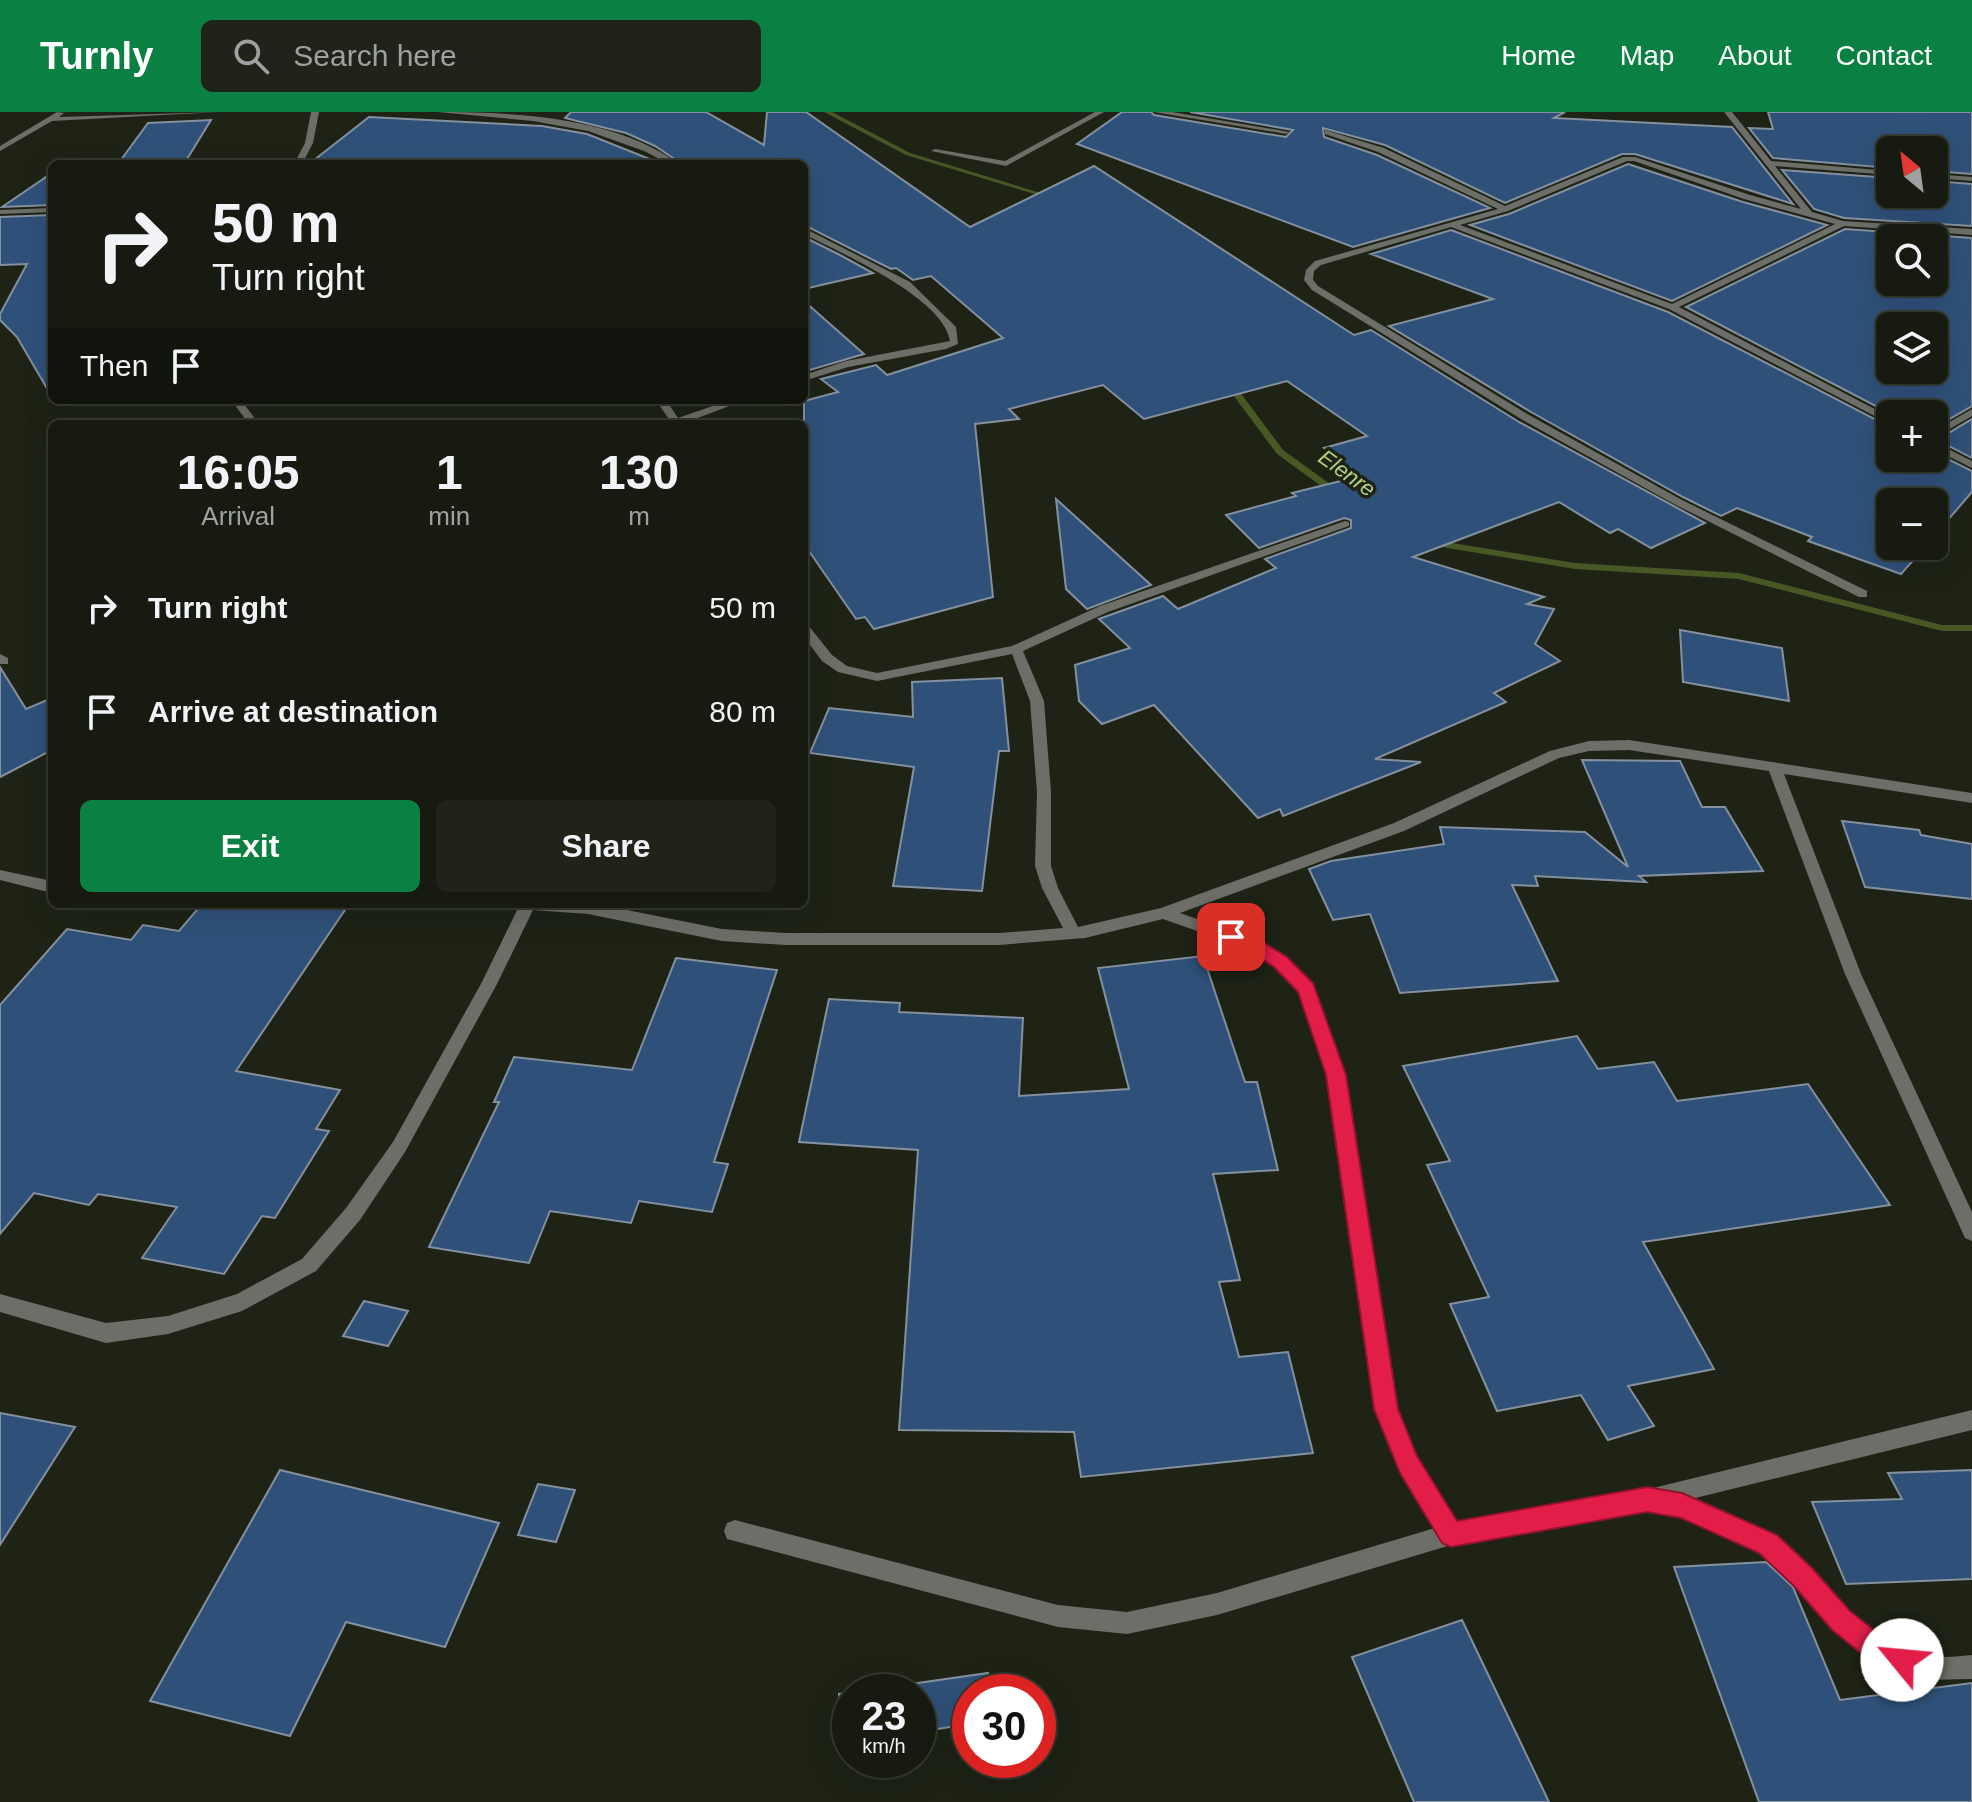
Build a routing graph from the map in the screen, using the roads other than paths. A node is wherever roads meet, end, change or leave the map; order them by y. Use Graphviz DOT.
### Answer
graph roads {
  1 [pos="61,112"];
  2 [pos="215,112"];
  3 [pos="315,112"];
  4 [pos="442,112"];
  5 [pos="1100,112"];
  6 [pos="1158,112"];
  7 [pos="1728,112"];
  8 [pos="553,115"];
  9 [pos="53,119"];
  10 [pos="1286,132"];
  11 [pos="1328,132"];
  12 [pos="0,149"];
  13 [pos="935,151"];
  14 [pos="300,160"];
  15 [pos="667,160"];
  16 [pos="1769,163"];
  17 [pos="1876,172"];
  18 [pos="1948,177"];
  19 [pos="1972,179"];
  20 [pos="1505,209"];
  21 [pos="48,210"];
  22 [pos="0,212"];
  23 [pos="1809,214"];
  24 [pos="1843,223"];
  25 [pos="1453,225"];
  26 [pos="1972,232"];
  27 [pos="808,233"];
  28 [pos="1672,307"];
  29 [pos="808,377"];
  30 [pos="729,404"];
  31 [pos="1972,412"];
  32 [pos="1876,414"];
  33 [pos="685,420"];
  34 [pos="1948,427"];
  35 [pos="1948,452"];
  36 [pos="1972,465"];
  37 [pos="1345,524"];
  38 [pos="1863,594"];
  39 [pos="808,633"];
  40 [pos="1016,649"];
  41 [pos="1775,768"];
  42 [pos="1972,798"];
  43 [pos="0,875"];
  44 [pos="48,886"];
  45 [pos="527,908"];
  46 [pos="588,908"];
  47 [pos="1163,913"];
  48 [pos="1073,933"];
  49 [pos="1972,1232"];
  50 [pos="0,1303"];
  51 [pos="1972,1420"];
  52 [pos="1647,1499"];
  53 [pos="735,1531"];
  54 [pos="1451,1534"];
  55 [pos="1972,1667"];
  1 -- 9 [label="street"];
  2 -- 9 [label="street"];
  3 -- 14 [label="street"];
  4 -- 8 [label="street"];
  5 -- 13 [label="street"];
  6 -- 10 [label="street"];
  7 -- 16 [label="street"];
  8 -- 15 [label="street"];
  9 -- 12 [label="street"];
  11 -- 20 [label="street"];
  16 -- 17 [label="street"];
  16 -- 23 [label="street"];
  18 -- 19 [label="street"];
  20 -- 23 [label="street"];
  20 -- 25 [label="street"];
  21 -- 22 [label="street"];
  23 -- 24 [label="street"];
  24 -- 26 [label="street"];
  24 -- 28 [label="street"];
  25 -- 28 [label="street"];
  25 -- 38 [label="street"];
  27 -- 29 [label="street"];
  28 -- 32 [label="street"];
  30 -- 33 [label="street"];
  31 -- 34 [label="street"];
  35 -- 36 [label="street"];
  37 -- 40 [label="street"];
  39 -- 40 [label="street"];
  40 -- 48 [label="street"];
  41 -- 42 [label="street"];
  41 -- 47 [label="street"];
  41 -- 49 [label="street"];
  43 -- 44 [label="street"];
  45 -- 50 [label="street"];
  46 -- 48 [label="street"];
  47 -- 48 [label="street"];
  47 -- 54 [label="street"];
  51 -- 52 [label="street"];
  52 -- 54 [label="street"];
  52 -- 55 [label="street"];
  53 -- 54 [label="street"];
}
